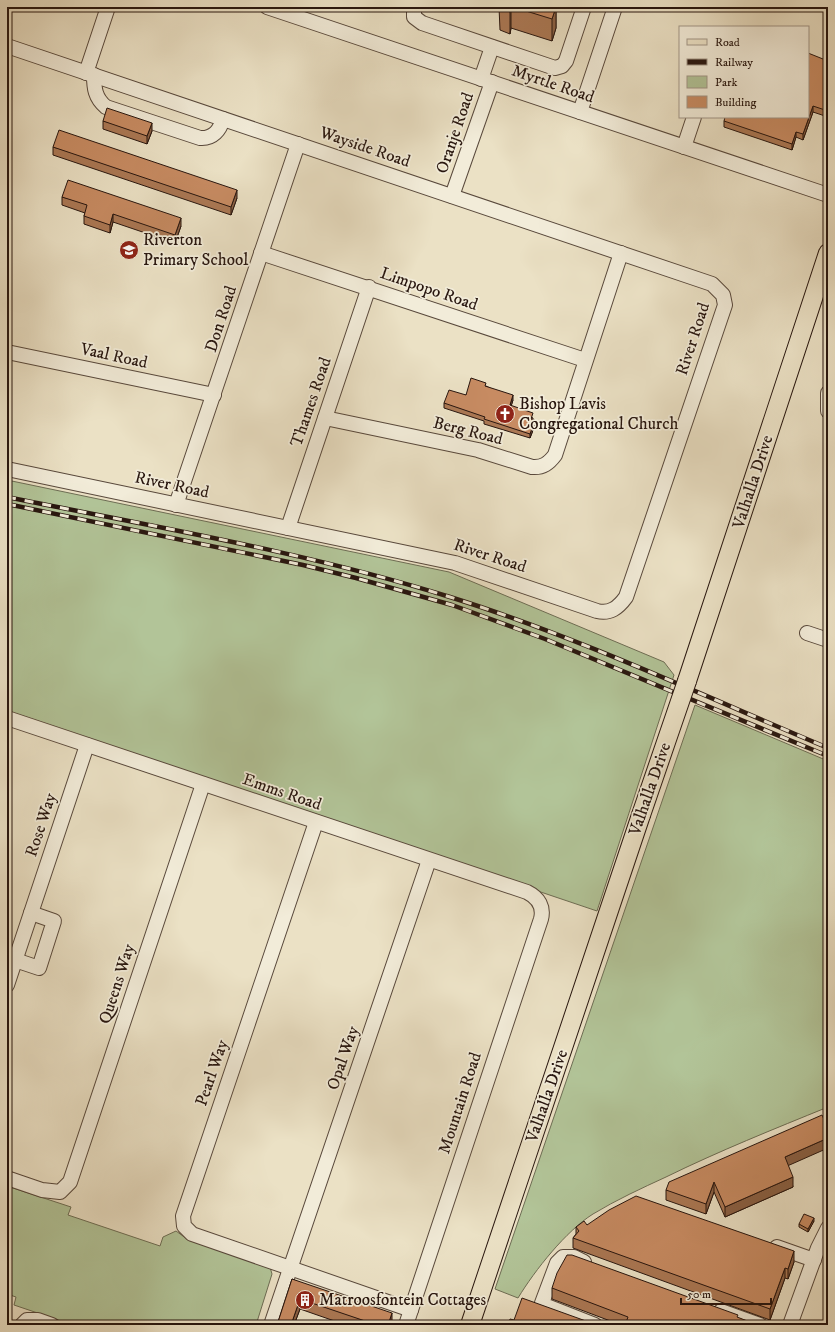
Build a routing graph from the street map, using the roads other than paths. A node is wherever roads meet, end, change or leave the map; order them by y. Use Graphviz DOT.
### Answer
graph roads {
  1 [pos="108,7"];
  2 [pos="267,7"];
  3 [pos="414,7"];
  4 [pos="584,7"];
  5 [pos="612,8"];
  6 [pos="492,47"];
  7 [pos="8,50"];
  8 [pos="90,74"];
  9 [pos="486,81"];
  10 [pos="580,112"];
  11 [pos="694,118"];
  12 [pos="223,119"];
  13 [pos="298,144"];
  14 [pos="684,147"];
  15 [pos="828,195"];
  16 [pos="452,196"];
  17 [pos="262,253"];
  18 [pos="622,253"];
  19 [pos="828,253"];
  20 [pos="712,284"];
  21 [pos="369,287"];
  22 [pos="7,352"];
  23 [pos="585,360"];
  24 [pos="828,393"];
  25 [pos="214,394"];
  26 [pos="828,410"];
  27 [pos="325,418"];
  28 [pos="7,469"];
  29 [pos="176,504"];
  30 [pos="288,528"];
  31 [pos="807,633"];
  32 [pos="828,640"];
  33 [pos="7,718"];
  34 [pos="87,745"];
  35 [pos="203,784"];
  36 [pos="316,822"];
  37 [pos="429,860"];
  38 [pos="541,906"];
  39 [pos="31,913"];
  40 [pos="15,960"];
  41 [pos="7,985"];
  42 [pos="7,1178"];
  43 [pos="828,1228"];
  44 [pos="764,1242"];
  45 [pos="814,1260"];
  46 [pos="600,1267"];
  47 [pos="290,1268"];
  48 [pos="708,1306"];
  49 [pos="410,1310"];
  50 [pos="22,1325"];
  51 [pos="52,1325"];
  52 [pos="271,1325"];
  53 [pos="406,1325"];
  54 [pos="470,1325"];
  55 [pos="595,1325"];
  56 [pos="760,1325"];
  57 [pos="790,1325"];
  1 -- 8 [label="street"];
  2 -- 9 [label="street, Myrtle Road"];
  3 -- 6 [label="street"];
  4 -- 6 [label="street"];
  5 -- 10 [label="street"];
  6 -- 9 [label="street, Oranje Road"];
  7 -- 8 [label="street, Wayside Road"];
  8 -- 12 [label="street, Wayside Road"];
  8 -- 12 [label="street"];
  9 -- 10 [label="street, Myrtle Road"];
  9 -- 16 [label="street, Oranje Road"];
  10 -- 14 [label="street, Myrtle Road"];
  11 -- 14 [label="street"];
  12 -- 13 [label="street, Wayside Road"];
  13 -- 16 [label="street, Wayside Road"];
  13 -- 17 [label="street, Don Road"];
  14 -- 15 [label="street, Myrtle Road"];
  16 -- 18 [label="street, Wayside Road"];
  17 -- 21 [label="street, Limpopo Road"];
  17 -- 25 [label="street, Don Road"];
  18 -- 20 [label="street, Wayside Road"];
  18 -- 23 [label="street, Berg Road"];
  19 -- 54 [label="main road, Valhalla Drive, bridge"];
  20 -- 30 [label="street, River Road"];
  21 -- 23 [label="street, Limpopo Road"];
  21 -- 27 [label="street, Thames Road"];
  22 -- 25 [label="street, Vaal Road"];
  23 -- 27 [label="street, Berg Road"];
  24 -- 26 [label="street"];
  25 -- 29 [label="street, Don Road"];
  27 -- 30 [label="street, Thames Road"];
  28 -- 29 [label="street, River Road"];
  29 -- 30 [label="street, River Road"];
  31 -- 32 [label="street"];
  33 -- 34 [label="street, Emms Road"];
  34 -- 35 [label="street, Emms Road"];
  34 -- 39 [label="street, Rose Way"];
  35 -- 36 [label="street, Emms Road"];
  35 -- 42 [label="street, Queens Way"];
  36 -- 37 [label="street, Emms Road"];
  36 -- 47 [label="street, Pearl Way"];
  37 -- 38 [label="street, Emms Road"];
  37 -- 47 [label="street, Opal Way"];
  38 -- 49 [label="street, Mountain Road"];
  39 -- 40 [label="street, Rose Way"];
  39 -- 40 [label="street"];
  40 -- 41 [label="street, Rose Way"];
  43 -- 45 [label="street"];
  44 -- 45 [label="street"];
  45 -- 57 [label="street"];
  46 -- 55 [label="street"];
  47 -- 49 [label="street"];
  47 -- 52 [label="street, Opal Way"];
  48 -- 56 [label="street"];
  49 -- 53 [label="street, Mountain Road"];
  50 -- 51 [label="street"];
}
